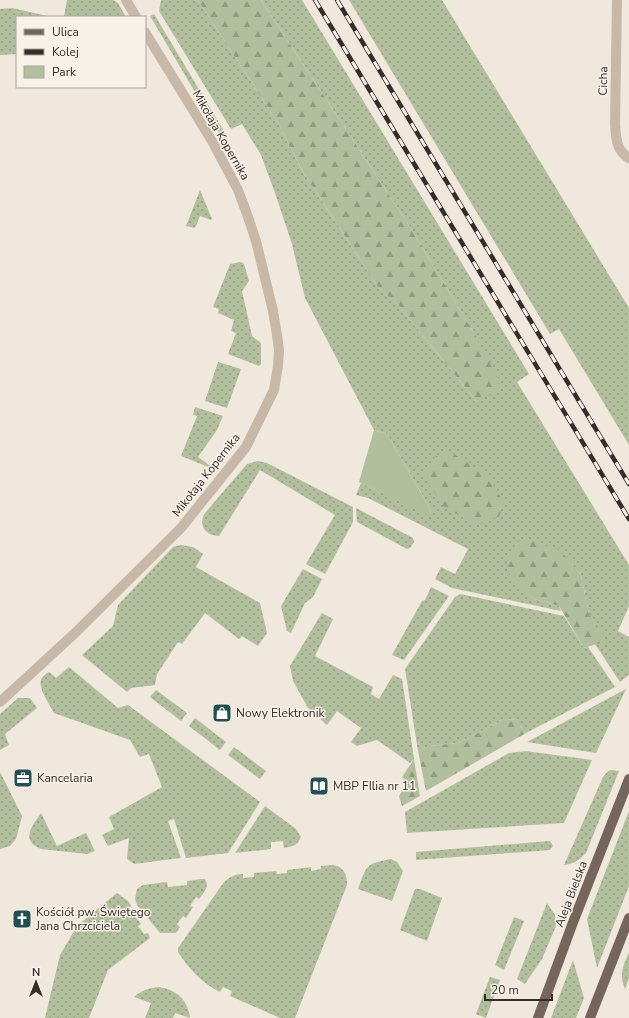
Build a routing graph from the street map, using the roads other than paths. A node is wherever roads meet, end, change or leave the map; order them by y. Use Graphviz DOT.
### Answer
graph roads {
  1 [pos="126,0"];
  2 [pos="617,0"];
  3 [pos="135,16"];
  4 [pos="146,34"];
  5 [pos="629,158"];
  6 [pos="0,702"];
  7 [pos="629,779"];
  8 [pos="629,918"];
  9 [pos="538,1018"];
  10 [pos="590,1018"];
  1 -- 3 [label="street"];
  2 -- 5 [label="street, Cicha"];
  4 -- 6 [label="street, Mikołaja Kopernika"];
  7 -- 9 [label="main road, Aleja Bielska"];
  8 -- 10 [label="main road"];
}
